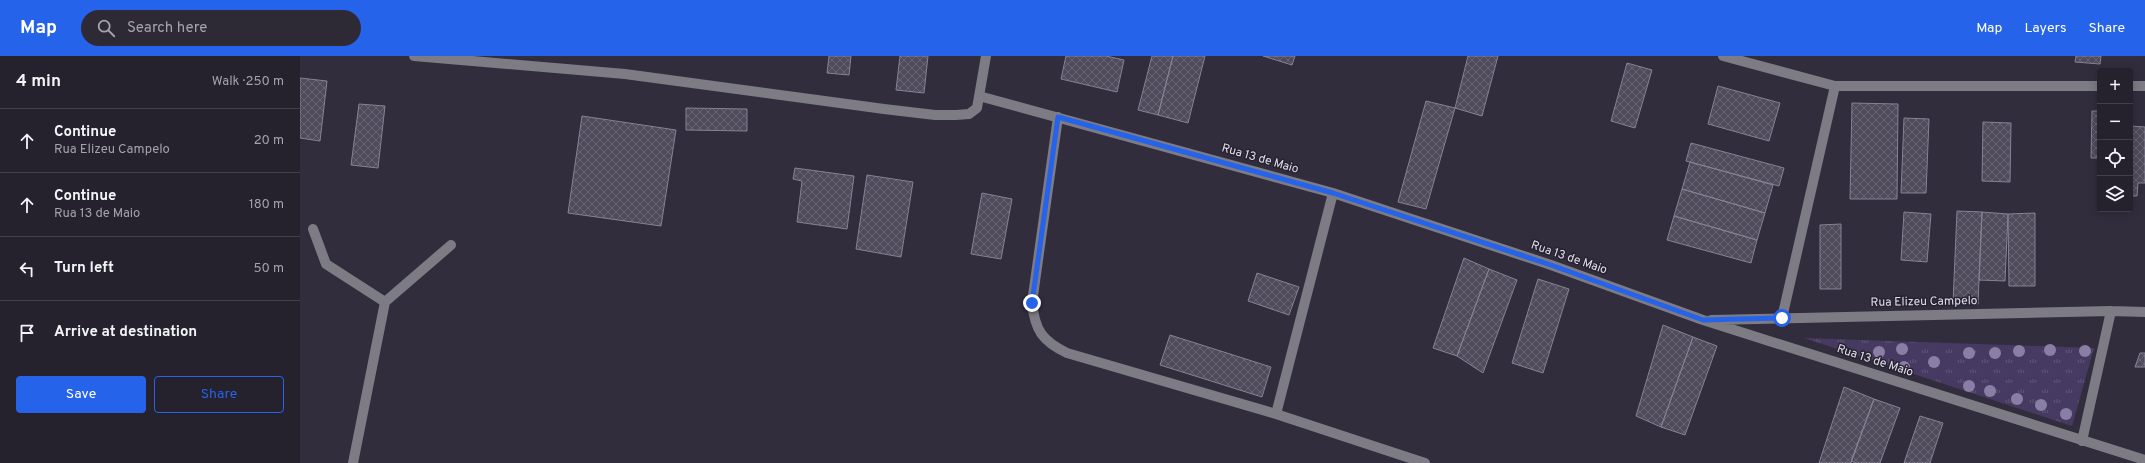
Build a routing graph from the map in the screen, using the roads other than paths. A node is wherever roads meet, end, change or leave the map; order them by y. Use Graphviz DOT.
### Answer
graph roads {
  1 [pos="414,56"];
  2 [pos="986,56"];
  3 [pos="1723,56"];
  4 [pos="1835,86"];
  5 [pos="2097,86"];
  6 [pos="2133,86"];
  7 [pos="2145,86"];
  8 [pos="979,96"];
  9 [pos="1058,117"];
  10 [pos="1333,193"];
  11 [pos="313,229"];
  12 [pos="451,246"];
  13 [pos="385,302"];
  14 [pos="2111,311"];
  15 [pos="2145,312"];
  16 [pos="1782,318"];
  17 [pos="1703,320"];
  18 [pos="1276,414"];
  19 [pos="2082,441"];
  20 [pos="2145,460"];
  21 [pos="353,463"];
  22 [pos="1425,463"];
  1 -- 8 [label="street"];
  2 -- 8 [label="street"];
  3 -- 4 [label="street"];
  4 -- 5 [label="street"];
  4 -- 16 [label="street"];
  6 -- 7 [label="street"];
  8 -- 9 [label="street, Rua 13 de Maio"];
  9 -- 10 [label="street, Rua 13 de Maio"];
  9 -- 18 [label="street"];
  10 -- 17 [label="street, Rua 13 de Maio"];
  10 -- 18 [label="street"];
  11 -- 13 [label="street"];
  12 -- 13 [label="street"];
  13 -- 21 [label="street"];
  14 -- 15 [label="street, Rua Elizeu Campelo"];
  14 -- 16 [label="street, Rua Elizeu Campelo"];
  14 -- 19 [label="street"];
  16 -- 17 [label="street, Rua Elizeu Campelo"];
  17 -- 19 [label="street, Rua 13 de Maio"];
  18 -- 22 [label="street"];
  19 -- 20 [label="street, Rua 13 de Maio"];
}
